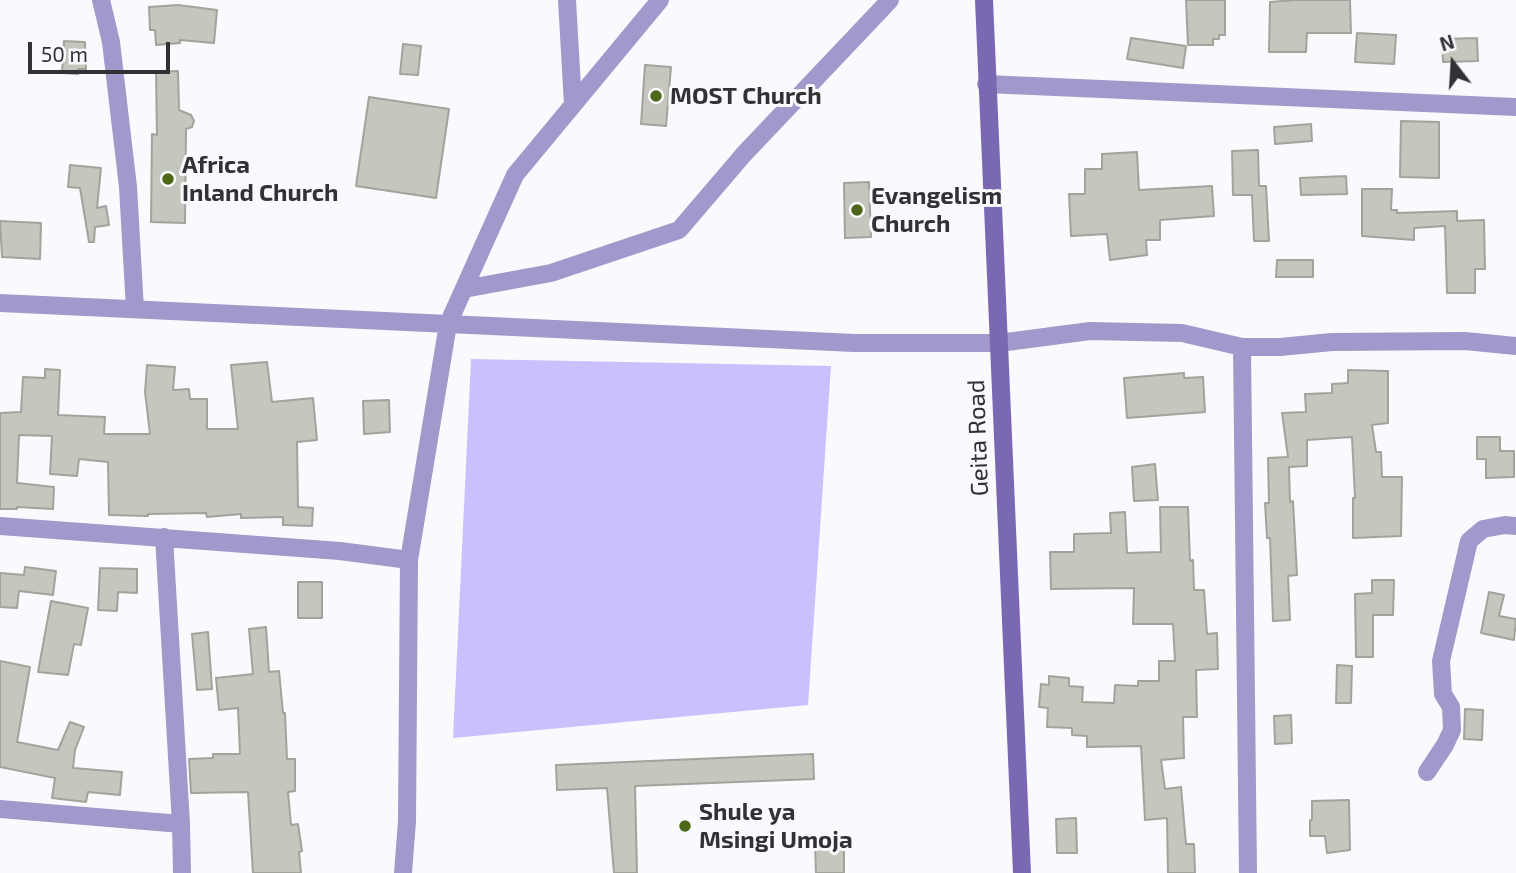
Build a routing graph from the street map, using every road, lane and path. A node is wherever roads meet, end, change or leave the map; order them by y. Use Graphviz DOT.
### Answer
graph roads {
  1 [pos="101,0"];
  2 [pos="567,0"];
  3 [pos="660,0"];
  4 [pos="890,0"];
  5 [pos="984,0"];
  6 [pos="986,84"];
  7 [pos="573,105"];
  8 [pos="1516,107"];
  9 [pos="464,289"];
  10 [pos="0,303"];
  11 [pos="135,309"];
  12 [pos="448,324"];
  13 [pos="999,343"];
  14 [pos="1516,345"];
  15 [pos="1242,347"];
  16 [pos="0,526"];
  17 [pos="1516,526"];
  18 [pos="164,537"];
  19 [pos="410,560"];
  20 [pos="1427,772"];
  21 [pos="0,809"];
  22 [pos="181,824"];
  23 [pos="182,873"];
  24 [pos="403,873"];
  25 [pos="1022,873"];
  26 [pos="1248,873"];
  1 -- 11 [label="street"];
  2 -- 7 [label="street"];
  3 -- 7 [label="street"];
  4 -- 9 [label="street"];
  5 -- 6 [label="main road, Geita Road"];
  6 -- 8 [label="street"];
  6 -- 13 [label="main road, Geita Road"];
  7 -- 9 [label="street"];
  9 -- 12 [label="street"];
  10 -- 11 [label="street"];
  11 -- 12 [label="street"];
  12 -- 13 [label="street"];
  12 -- 19 [label="street"];
  13 -- 15 [label="street"];
  13 -- 25 [label="main road, Geita Road"];
  14 -- 15 [label="street"];
  15 -- 26 [label="street"];
  16 -- 18 [label="street"];
  17 -- 20 [label="street"];
  18 -- 19 [label="street"];
  18 -- 22 [label="street"];
  19 -- 24 [label="street"];
  21 -- 22 [label="street"];
  22 -- 23 [label="street"];
}
